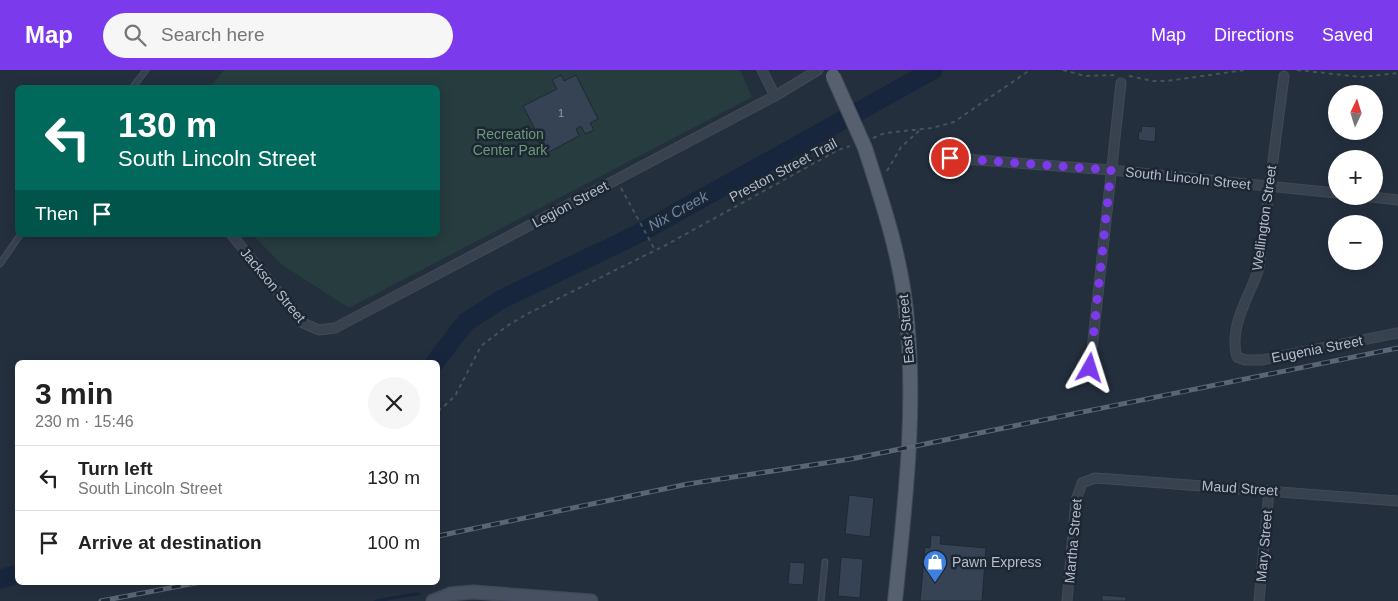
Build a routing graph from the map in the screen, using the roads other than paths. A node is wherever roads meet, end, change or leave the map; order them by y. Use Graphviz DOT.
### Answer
graph roads {
  1 [pos="146,70"];
  2 [pos="762,70"];
  3 [pos="818,70"];
  4 [pos="831,73"];
  5 [pos="1284,76"];
  6 [pos="1121,79"];
  7 [pos="134,85"];
  8 [pos="775,96"];
  9 [pos="950,158"];
  10 [pos="1111,170"];
  11 [pos="1269,186"];
  12 [pos="1328,192"];
  13 [pos="1383,198"];
  14 [pos="1398,200"];
  15 [pos="19,237"];
  16 [pos="234,237"];
  17 [pos="0,264"];
  18 [pos="319,330"];
  19 [pos="1398,333"];
  20 [pos="1237,356"];
  21 [pos="1090,368"];
  22 [pos="1082,483"];
  23 [pos="1269,491"];
  24 [pos="1398,501"];
  25 [pos="825,562"];
  26 [pos="532,598"];
  27 [pos="433,601"];
  28 [pos="592,601"];
  29 [pos="821,601"];
  30 [pos="895,601"];
  31 [pos="1067,601"];
  32 [pos="1259,601"];
  1 -- 7 [label="lane"];
  2 -- 8 [label="street"];
  3 -- 8 [label="street, Legion Street"];
  4 -- 30 [label="main road, East Street, bridge"];
  5 -- 11 [label="street, Wellington Street"];
  6 -- 10 [label="street"];
  8 -- 18 [label="street, Legion Street"];
  9 -- 10 [label="street, South Lincoln Street"];
  10 -- 11 [label="street, South Lincoln Street"];
  10 -- 21 [label="street"];
  11 -- 12 [label="street, South Lincoln Street"];
  11 -- 20 [label="street, Wellington Street"];
  13 -- 14 [label="street"];
  15 -- 17 [label="lane"];
  16 -- 18 [label="street, Jackson Street"];
  19 -- 20 [label="street, Eugenia Street"];
  22 -- 23 [label="street, Maud Street"];
  22 -- 31 [label="street, Martha Street"];
  23 -- 24 [label="street, Maud Street"];
  23 -- 32 [label="street, Mary Street"];
  25 -- 29 [label="lane"];
  26 -- 27 [label="street"];
  26 -- 28 [label="street"];
}
